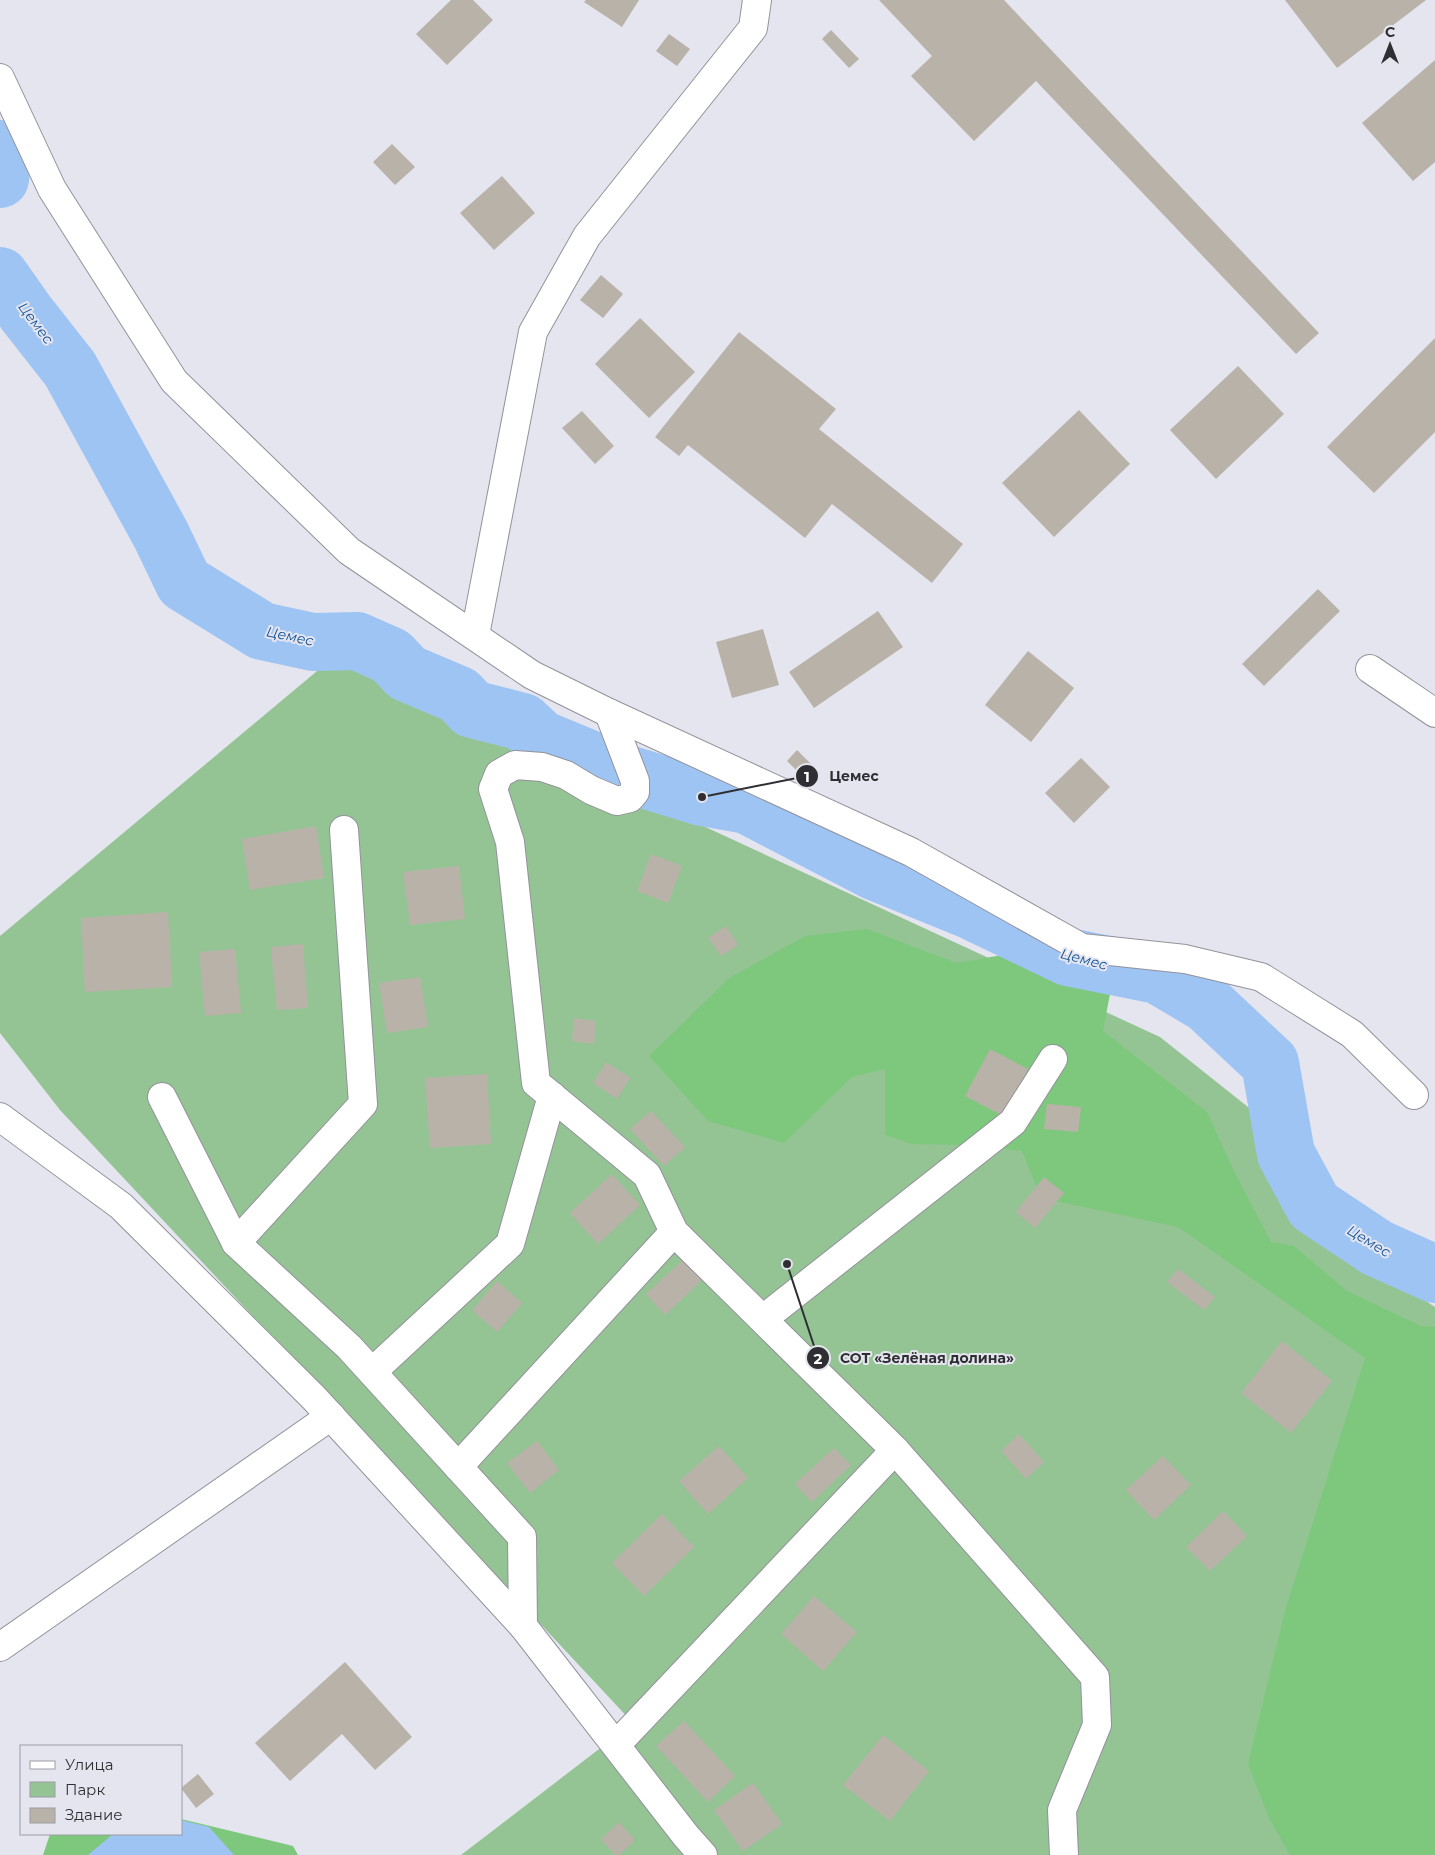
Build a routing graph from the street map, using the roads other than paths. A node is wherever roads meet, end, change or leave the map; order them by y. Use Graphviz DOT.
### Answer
graph roads {
  1 [pos="756,0"];
  2 [pos="0,78"];
  3 [pos="475,635"];
  4 [pos="1370,669"];
  5 [pos="609,713"];
  6 [pos="1435,713"];
  7 [pos="344,830"];
  8 [pos="1054,1059"];
  9 [pos="1414,1095"];
  10 [pos="552,1096"];
  11 [pos="162,1097"];
  12 [pos="0,1117"];
  13 [pos="674,1232"];
  14 [pos="236,1243"];
  15 [pos="763,1319"];
  16 [pos="372,1372"];
  17 [pos="330,1416"];
  18 [pos="895,1450"];
  19 [pos="458,1467"];
  20 [pos="524,1626"];
  21 [pos="0,1647"];
  22 [pos="616,1745"];
  23 [pos="703,1855"];
  24 [pos="1064,1855"];
  1 -- 3 [label="lane"];
  2 -- 3 [label="lane"];
  3 -- 5 [label="lane"];
  4 -- 6 [label="lane"];
  5 -- 9 [label="lane"];
  5 -- 10 [label="lane"];
  7 -- 14 [label="lane"];
  8 -- 15 [label="lane"];
  10 -- 13 [label="lane"];
  10 -- 16 [label="lane"];
  11 -- 14 [label="lane"];
  12 -- 17 [label="lane"];
  13 -- 15 [label="lane"];
  13 -- 19 [label="lane"];
  14 -- 16 [label="lane"];
  15 -- 18 [label="lane"];
  16 -- 19 [label="lane"];
  17 -- 20 [label="lane"];
  17 -- 21 [label="lane"];
  18 -- 22 [label="lane"];
  18 -- 24 [label="lane"];
  19 -- 20 [label="lane"];
  20 -- 22 [label="lane"];
  22 -- 23 [label="lane"];
}
